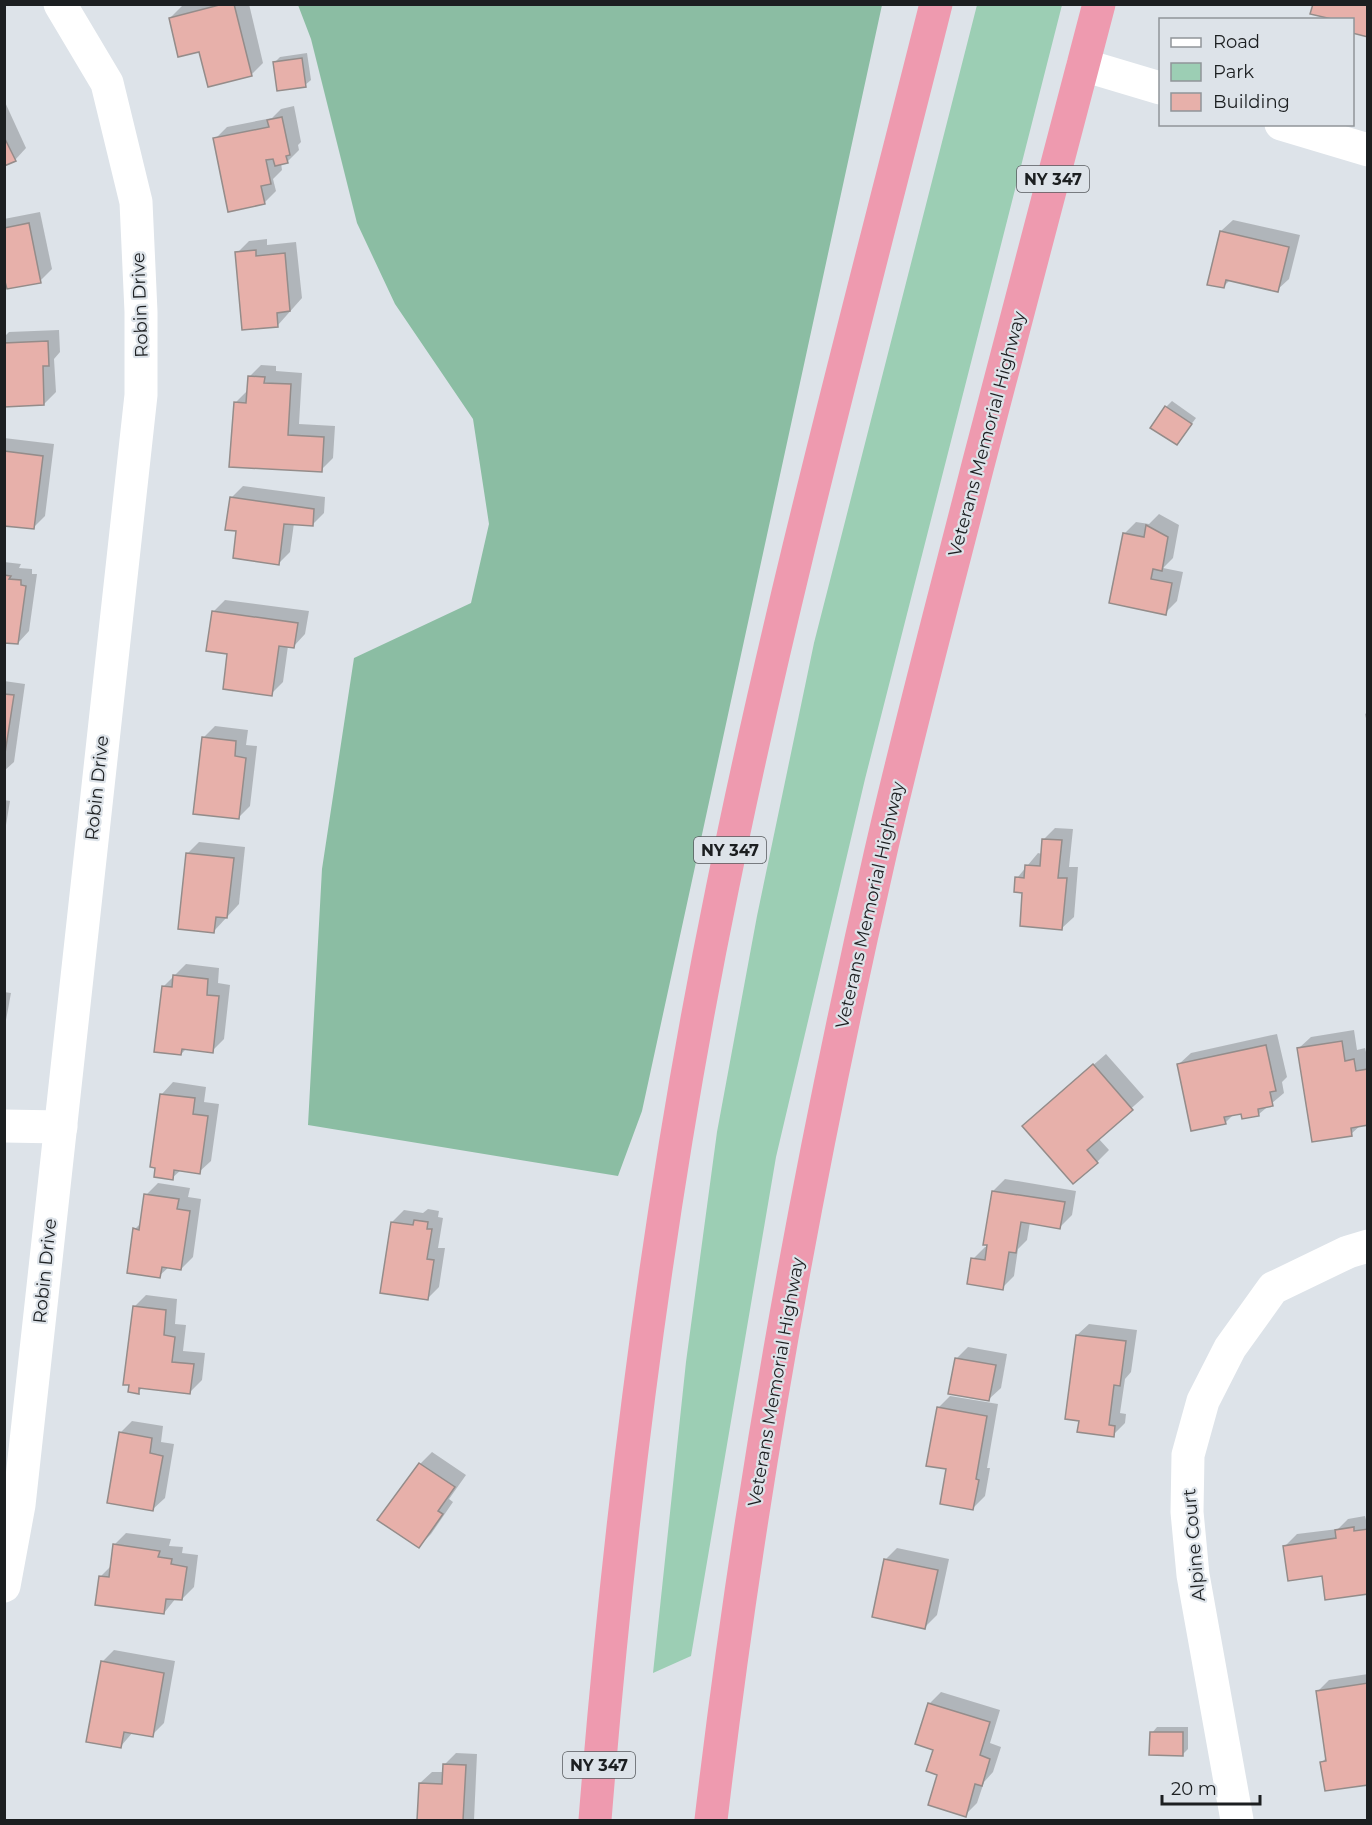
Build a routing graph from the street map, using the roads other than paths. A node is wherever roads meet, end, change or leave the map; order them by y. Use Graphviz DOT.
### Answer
graph roads {
  1 [pos="60,4"];
  2 [pos="936,4"];
  3 [pos="1099,4"];
  4 [pos="1083,65"];
  5 [pos="1159,87"];
  6 [pos="1288,126"];
  7 [pos="1368,150"];
  8 [pos="4,1126"];
  9 [pos="62,1127"];
  10 [pos="1368,1246"];
  11 [pos="4,1586"];
  12 [pos="595,1821"];
  13 [pos="711,1821"];
  14 [pos="1237,1821"];
  1 -- 9 [label="street, Robin Drive"];
  2 -- 12 [label="highway, NY 347"];
  3 -- 4 [label="highway, Veterans Memorial Highway / NY 347"];
  4 -- 5 [label="street"];
  4 -- 13 [label="highway, Veterans Memorial Highway / NY 347"];
  6 -- 7 [label="street"];
  8 -- 9 [label="street"];
  9 -- 11 [label="street, Robin Drive"];
  10 -- 14 [label="street, Alpine Court"];
}
